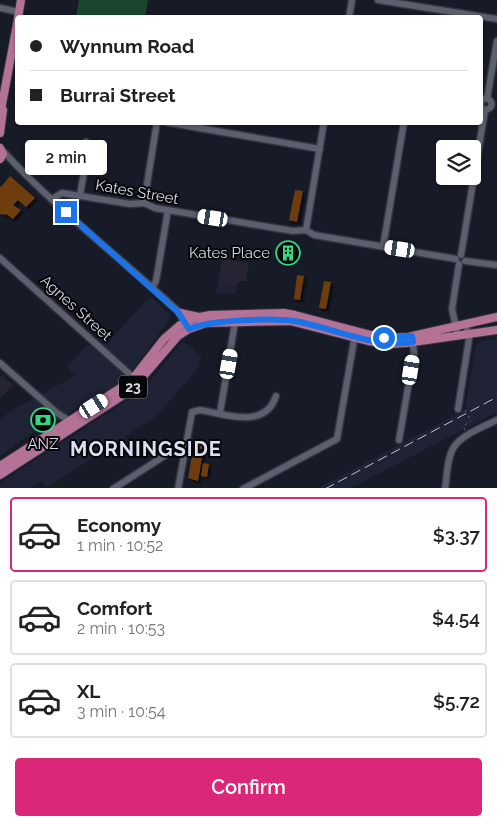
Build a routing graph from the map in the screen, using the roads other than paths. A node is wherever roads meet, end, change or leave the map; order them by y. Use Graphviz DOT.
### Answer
graph roads {
  1 [pos="21,0"];
  2 [pos="352,0"];
  3 [pos="378,0"];
  4 [pos="0,8"];
  5 [pos="19,15"];
  6 [pos="350,15"];
  7 [pos="472,15"];
  8 [pos="483,17"];
  9 [pos="15,18"];
  10 [pos="497,19"];
  11 [pos="15,32"];
  12 [pos="497,41"];
  13 [pos="3,82"];
  14 [pos="487,99"];
  15 [pos="483,100"];
  16 [pos="494,105"];
  17 [pos="3,106"];
  18 [pos="485,110"];
  19 [pos="0,115"];
  20 [pos="483,122"];
  21 [pos="157,125"];
  22 [pos="182,125"];
  23 [pos="324,125"];
  24 [pos="403,125"];
  25 [pos="482,125"];
  26 [pos="0,133"];
  27 [pos="86,142"];
  28 [pos="1,148"];
  29 [pos="320,149"];
  30 [pos="0,159"];
  31 [pos="21,170"];
  32 [pos="80,195"];
  33 [pos="52,199"];
  34 [pos="144,203"];
  35 [pos="168,210"];
  36 [pos="306,230"];
  37 [pos="383,246"];
  38 [pos="0,258"];
  39 [pos="460,260"];
  40 [pos="497,266"];
  41 [pos="152,288"];
  42 [pos="179,312"];
  43 [pos="495,316"];
  44 [pos="199,317"];
  45 [pos="234,322"];
  46 [pos="466,323"];
  47 [pos="187,326"];
  48 [pos="455,326"];
  49 [pos="172,330"];
  50 [pos="497,330"];
  51 [pos="356,334"];
  52 [pos="468,334"];
  53 [pos="458,336"];
  54 [pos="413,339"];
  55 [pos="0,363"];
  56 [pos="134,378"];
  57 [pos="123,395"];
  58 [pos="276,396"];
  59 [pos="94,406"];
  60 [pos="458,410"];
  61 [pos="220,413"];
  62 [pos="57,414"];
  63 [pos="497,420"];
  64 [pos="70,421"];
  65 [pos="62,426"];
  66 [pos="399,440"];
  67 [pos="50,443"];
  68 [pos="34,444"];
  69 [pos="185,446"];
  70 [pos="18,454"];
  71 [pos="28,457"];
  72 [pos="0,466"];
  73 [pos="0,476"];
  74 [pos="112,488"];
  75 [pos="180,488"];
  76 [pos="243,488"];
  77 [pos="445,488"];
  1 -- 5 [label="main road"];
  2 -- 6 [label="street"];
  3 -- 7 [label="street"];
  4 -- 9 [label="street"];
  8 -- 10 [label="street"];
  11 -- 13 [label="main road"];
  12 -- 14 [label="street"];
  13 -- 17 [label="main road"];
  14 -- 15 [label="street"];
  14 -- 16 [label="street"];
  16 -- 18 [label="street"];
  17 -- 19 [label="main road"];
  17 -- 26 [label="main road"];
  18 -- 20 [label="street"];
  21 -- 34 [label="street"];
  22 -- 29 [label="street"];
  23 -- 29 [label="street"];
  24 -- 37 [label="street"];
  25 -- 39 [label="street"];
  27 -- 32 [label="street"];
  28 -- 30 [label="main road"];
  28 -- 31 [label="street"];
  29 -- 36 [label="street"];
  30 -- 31 [label="street"];
  31 -- 33 [label="street"];
  32 -- 33 [label="street, Kates Street"];
  32 -- 34 [label="street, Kates Street"];
  33 -- 41 [label="street"];
  34 -- 35 [label="street, Kates Street"];
  35 -- 36 [label="street, Kates Street"];
  35 -- 41 [label="street"];
  36 -- 37 [label="street, Kates Street"];
  37 -- 39 [label="street, Kates Street"];
  38 -- 56 [label="street, Agnes Street"];
  39 -- 40 [label="street, Kates Street"];
  39 -- 48 [label="street"];
  41 -- 42 [label="street"];
  42 -- 44 [label="main road"];
  42 -- 47 [label="street"];
  42 -- 49 [label="main road"];
  43 -- 46 [label="main road, 23"];
  44 -- 47 [label="main road, 23"];
  44 -- 51 [label="main road, 23"];
  45 -- 47 [label="main road, 23"];
  45 -- 51 [label="main road, 23"];
  45 -- 61 [label="street"];
  46 -- 48 [label="main road, 23"];
  46 -- 52 [label="street"];
  47 -- 49 [label="main road, 23"];
  47 -- 57 [label="main road, 23"];
  48 -- 53 [label="street"];
  48 -- 54 [label="main road, 23"];
  49 -- 56 [label="main road, 23"];
  50 -- 52 [label="main road, 23"];
  51 -- 54 [label="main road, 23"];
  51 -- 76 [label="street"];
  52 -- 53 [label="main road, 23"];
  52 -- 60 [label="street"];
  53 -- 54 [label="main road, 23"];
  54 -- 66 [label="street"];
  55 -- 62 [label="street"];
  56 -- 59 [label="main road, 23"];
  57 -- 59 [label="main road"];
  57 -- 67 [label="main road, 23"];
  58 -- 61 [label="street"];
  59 -- 64 [label="main road, 23"];
  61 -- 69 [label="street"];
  62 -- 64 [label="street"];
  62 -- 65 [label="street"];
  63 -- 77 [label="street"];
  64 -- 65 [label="main road, 23"];
  65 -- 68 [label="main road, 23"];
  67 -- 68 [label="main road"];
  67 -- 71 [label="main road, 23"];
  68 -- 70 [label="main road, 23"];
  69 -- 74 [label="street"];
  69 -- 75 [label="street"];
  70 -- 71 [label="main road"];
  70 -- 72 [label="main road, 23"];
  71 -- 73 [label="main road, 23"];
}
